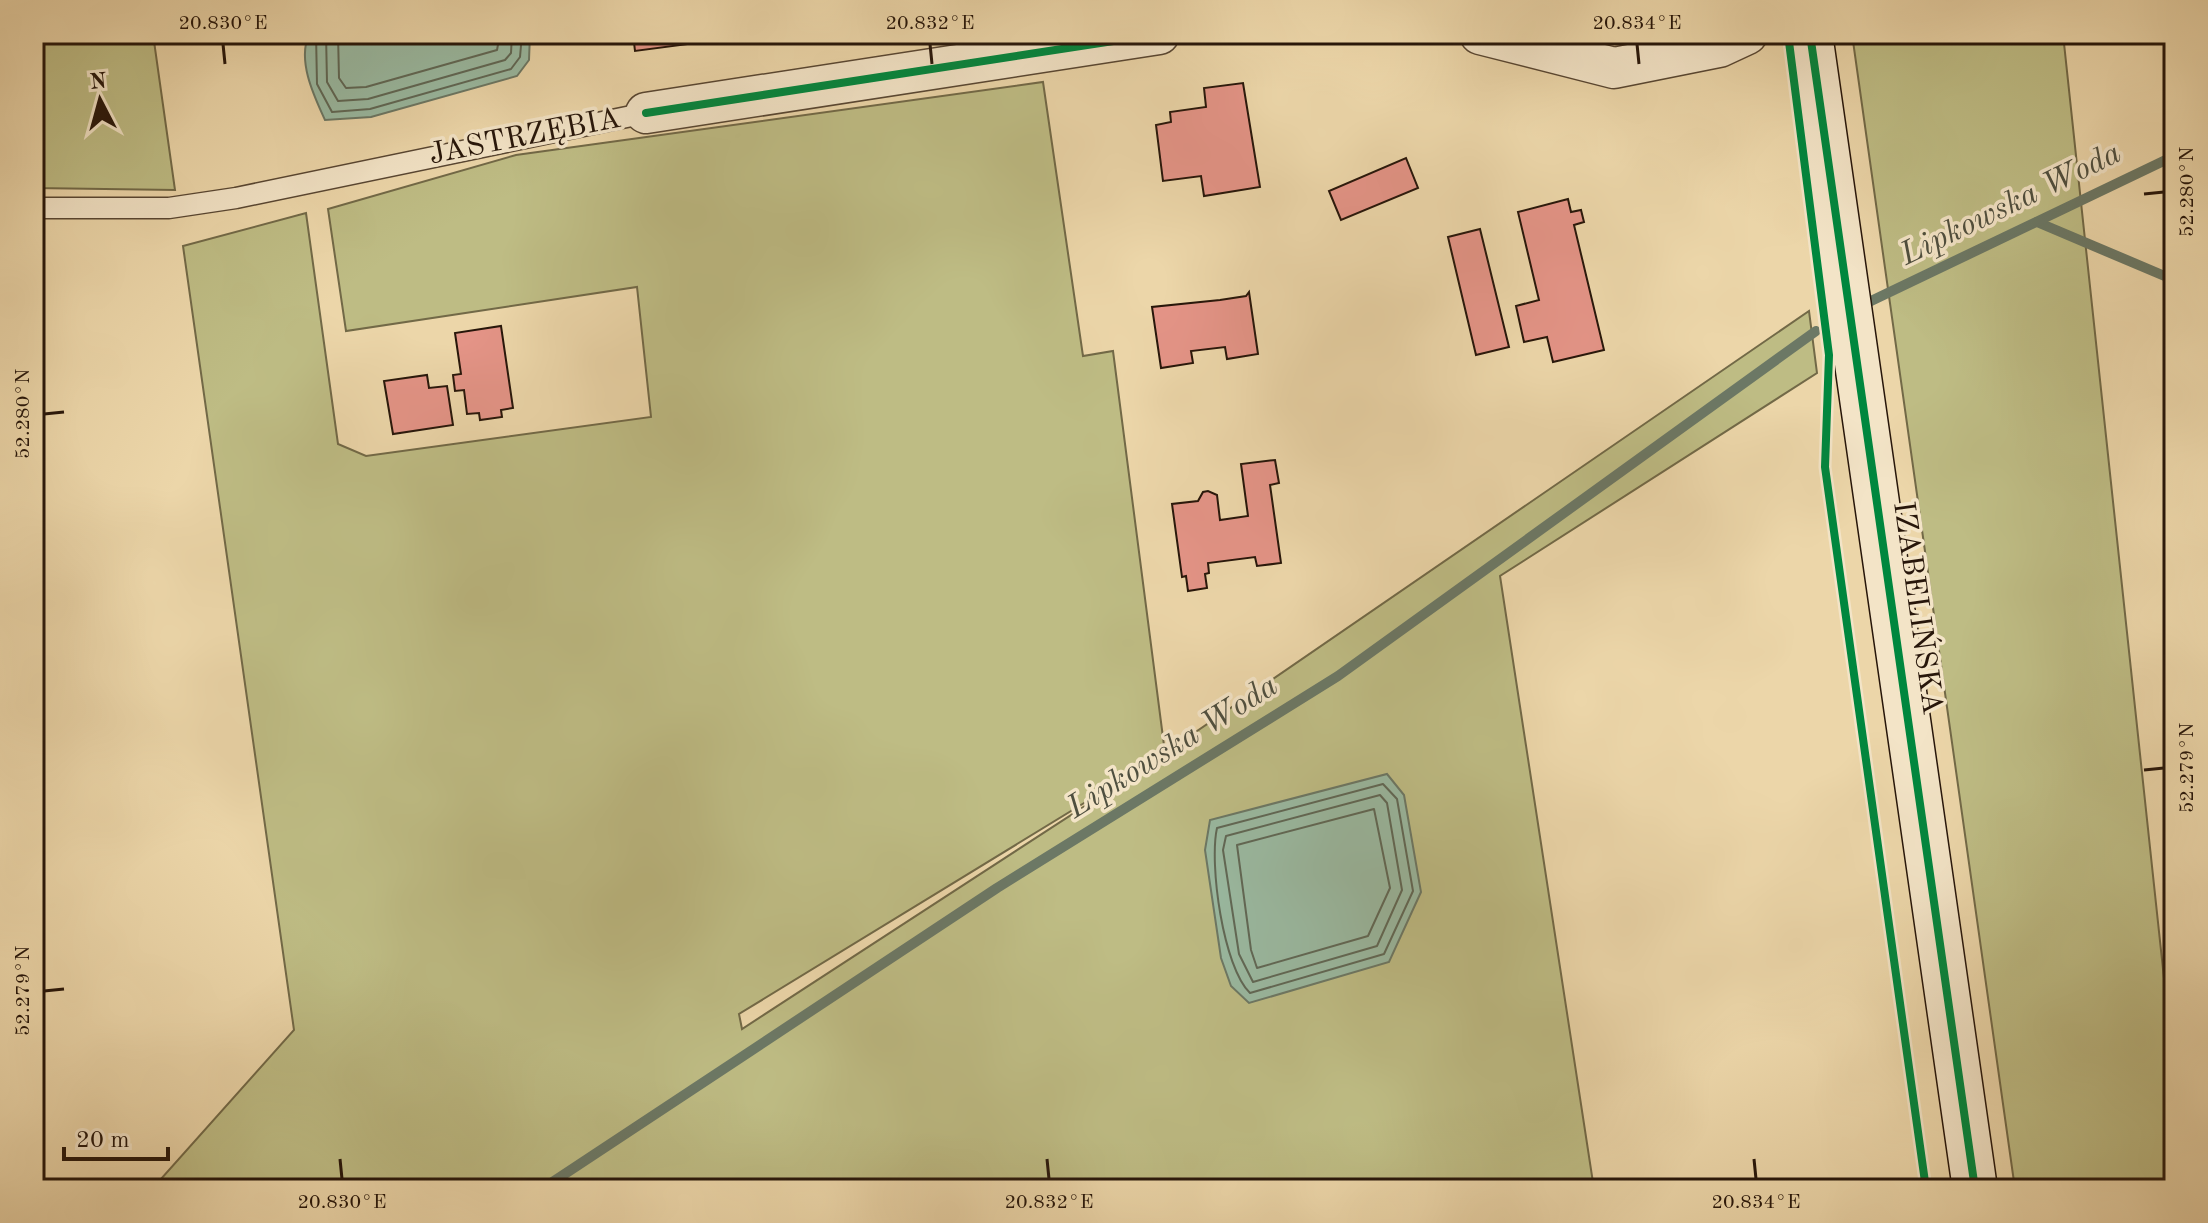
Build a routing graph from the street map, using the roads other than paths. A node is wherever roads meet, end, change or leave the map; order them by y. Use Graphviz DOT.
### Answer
graph roads {
  1 [pos="1159,34"];
  2 [pos="1480,34"];
  3 [pos="1747,34"];
  4 [pos="1810,34"];
  5 [pos="646,113"];
  6 [pos="34,208"];
  7 [pos="1975,1189"];
  1 -- 5 [label="street, JASTRZĘBIA"];
  2 -- 3 [label="street"];
  4 -- 7 [label="street, IZABELIŃSKA"];
  5 -- 6 [label="lane, JASTRZĘBIA"];
}
